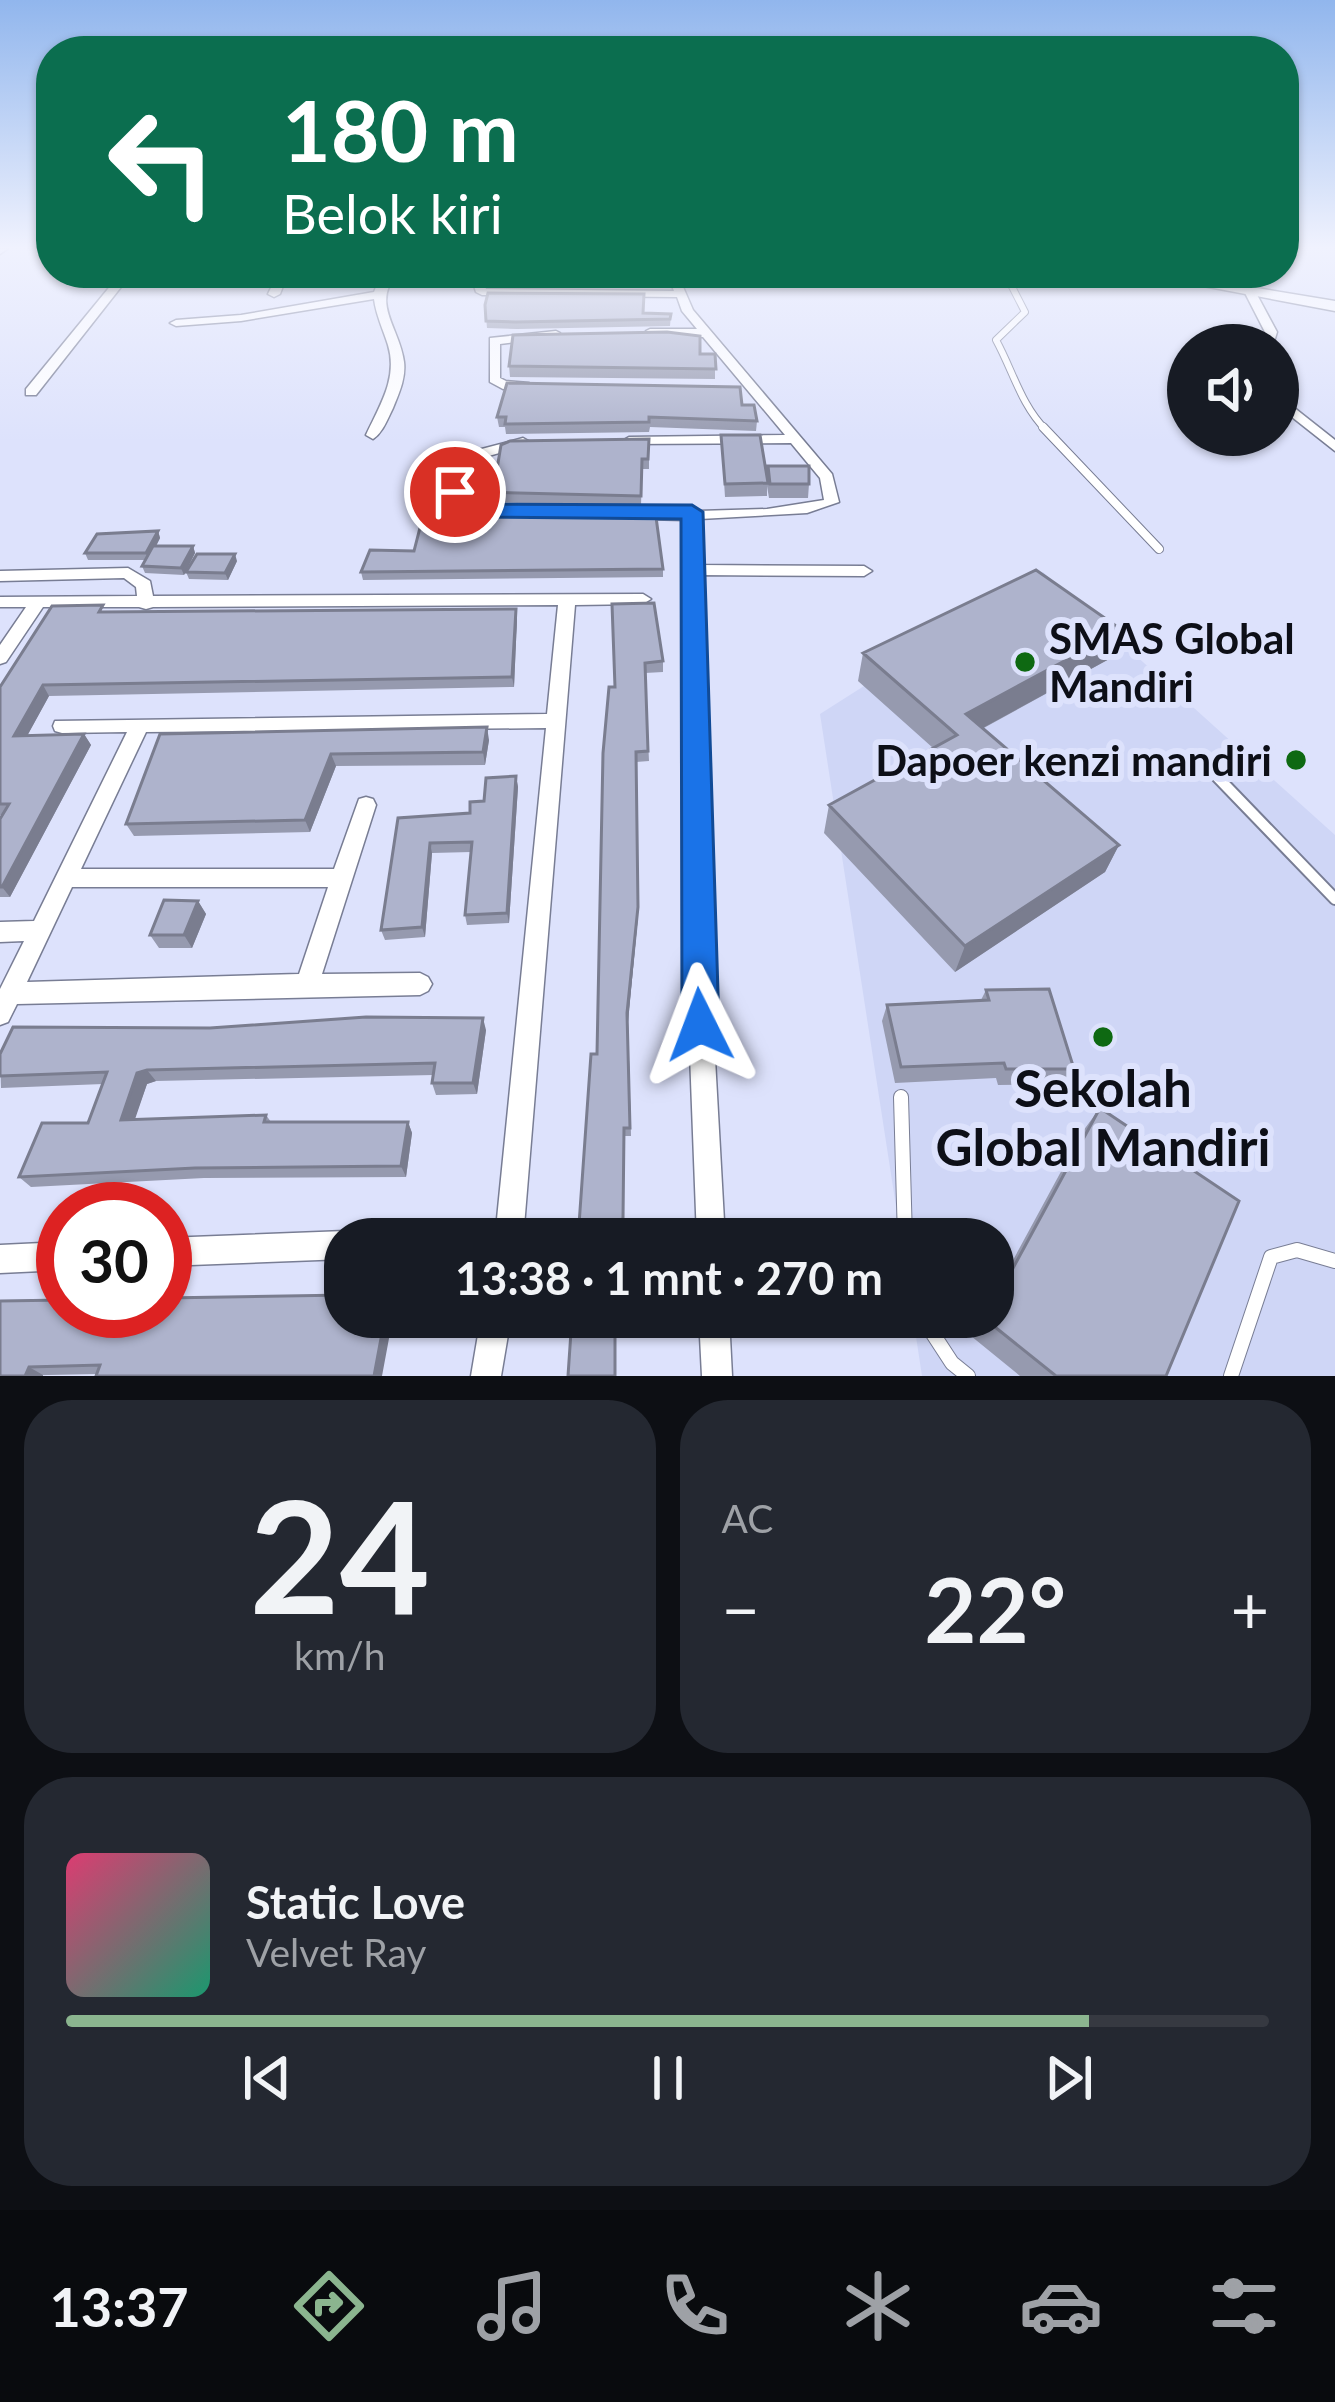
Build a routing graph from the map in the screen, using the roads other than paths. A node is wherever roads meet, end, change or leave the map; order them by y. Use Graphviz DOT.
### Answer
graph roads {
  1 [pos="95,313"];
  2 [pos="269,313"];
  3 [pos="383,313"];
  4 [pos="690,313"];
  5 [pos="1024,313"];
  6 [pos="176,323"];
  7 [pos="705,333"];
  8 [pos="581,334"];
  9 [pos="643,334"];
  10 [pos="547,386"];
  11 [pos="734,388"];
  12 [pos="752,388"];
  13 [pos="31,392"];
  14 [pos="1299,416"];
  15 [pos="374,435"];
  16 [pos="798,440"];
  17 [pos="619,441"];
  18 [pos="552,442"];
  19 [pos="1335,446"];
  20 [pos="692,512"];
  21 [pos="1159,549"];
  22 [pos="690,570"];
  23 [pos="864,571"];
  24 [pos="0,576"];
  25 [pos="644,599"];
  26 [pos="567,601"];
  27 [pos="0,602"];
  28 [pos="37,603"];
  29 [pos="146,604"];
  30 [pos="0,658"];
  31 [pos="558,721"];
  32 [pos="140,725"];
  33 [pos="62,726"];
  34 [pos="1201,760"];
  35 [pos="366,805"];
  36 [pos="64,878"];
  37 [pos="338,878"];
  38 [pos="1335,899"];
  39 [pos="37,931"];
  40 [pos="0,932"];
  41 [pos="308,982"];
  42 [pos="420,984"];
  43 [pos="6,1003"];
  44 [pos="901,1097"];
  45 [pos="510,1218"];
  46 [pos="709,1218"];
  47 [pos="904,1218"];
  48 [pos="324,1246"];
  49 [pos="192,1251"];
  50 [pos="36,1257"];
  51 [pos="0,1259"];
  52 [pos="1335,1261"];
  53 [pos="492,1338"];
  54 [pos="715,1338"];
  55 [pos="936,1338"];
  56 [pos="486,1376"];
  57 [pos="717,1376"];
  58 [pos="968,1376"];
  59 [pos="1232,1376"];
  1 -- 13 [label="street"];
  2 -- 6 [label="street"];
  3 -- 15 [label="street"];
  4 -- 7 [label="street"];
  5 -- 21 [label="lane"];
  7 -- 9 [label="street"];
  7 -- 12 [label="street"];
  8 -- 10 [label="street"];
  11 -- 12 [label="street"];
  12 -- 16 [label="street"];
  14 -- 19 [label="street"];
  16 -- 17 [label="street"];
  16 -- 20 [label="street"];
  18 -- 20 [label="street"];
  20 -- 22 [label="street"];
  22 -- 23 [label="street"];
  22 -- 46 [label="street"];
  24 -- 29 [label="street"];
  25 -- 26 [label="street"];
  26 -- 29 [label="street"];
  26 -- 31 [label="street"];
  27 -- 28 [label="street"];
  28 -- 29 [label="street"];
  28 -- 30 [label="street"];
  31 -- 32 [label="street"];
  31 -- 45 [label="street"];
  32 -- 33 [label="street"];
  32 -- 36 [label="street"];
  34 -- 38 [label="lane"];
  35 -- 37 [label="street"];
  36 -- 37 [label="street"];
  36 -- 39 [label="street"];
  37 -- 41 [label="street"];
  39 -- 40 [label="street"];
  39 -- 43 [label="street"];
  41 -- 42 [label="street"];
  41 -- 43 [label="street"];
  44 -- 47 [label="lane"];
  48 -- 49 [label="street"];
  50 -- 51 [label="street"];
  52 -- 59 [label="lane"];
  53 -- 56 [label="street"];
  54 -- 57 [label="street"];
  55 -- 58 [label="lane"];
}
